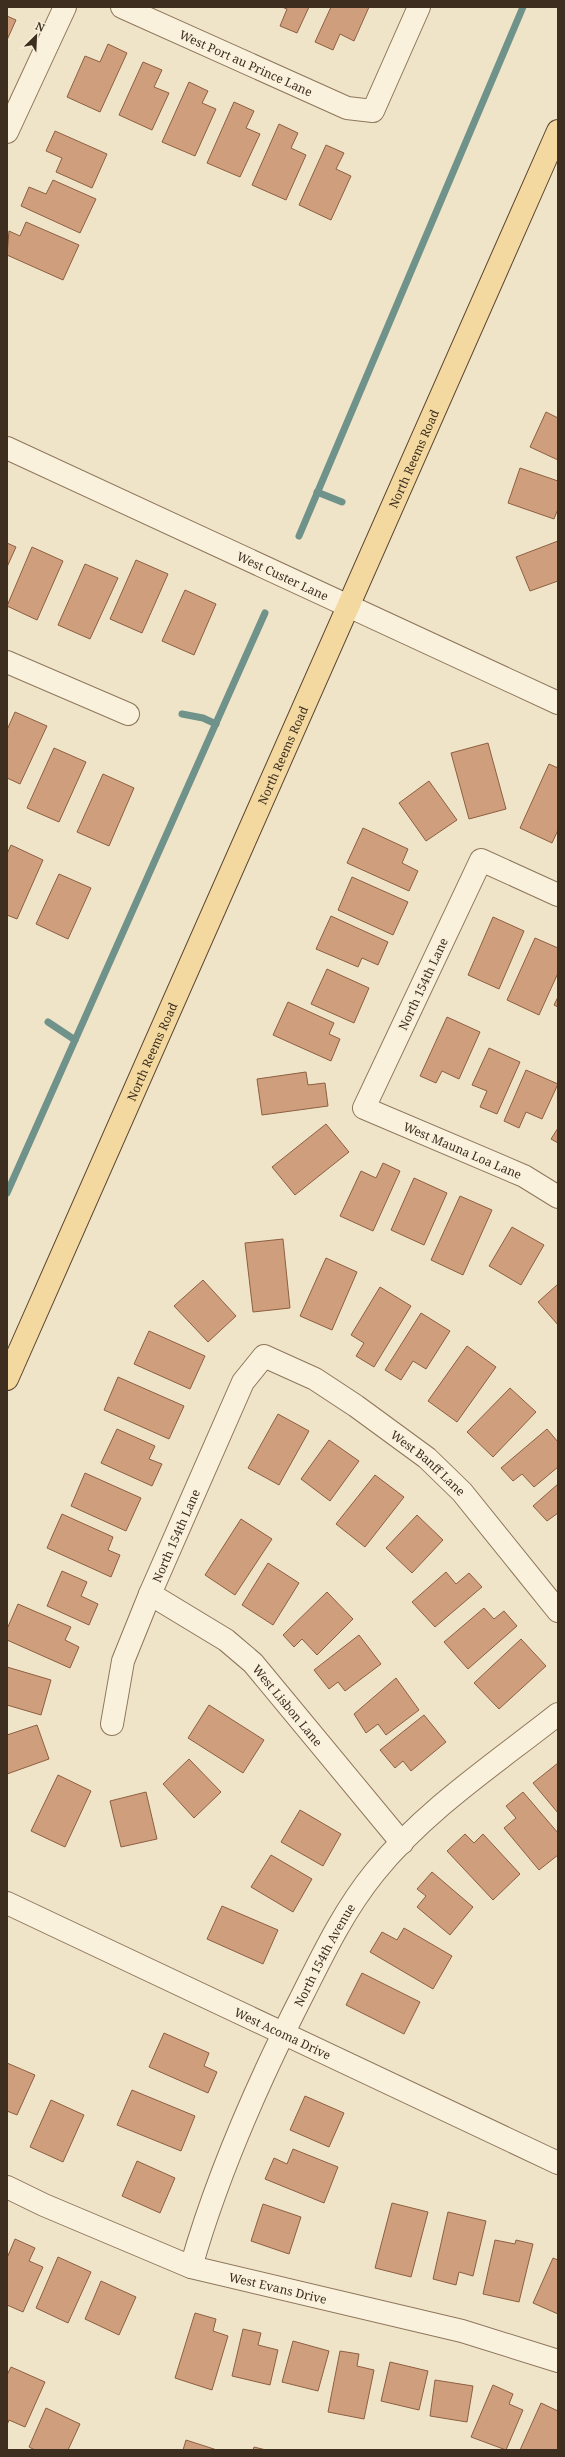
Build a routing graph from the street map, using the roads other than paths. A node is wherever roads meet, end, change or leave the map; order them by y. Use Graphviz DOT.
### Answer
graph roads {
  1 [pos="65,7"];
  2 [pos="122,7"];
  3 [pos="419,7"];
  4 [pos="558,131"];
  5 [pos="7,132"];
  6 [pos="7,448"];
  7 [pos="348,605"];
  8 [pos="7,662"];
  9 [pos="558,704"];
  10 [pos="128,714"];
  11 [pos="558,895"];
  12 [pos="364,1108"];
  13 [pos="558,1196"];
  14 [pos="264,1356"];
  15 [pos="7,1379"];
  16 [pos="150,1594"];
  17 [pos="558,1611"];
  18 [pos="558,1714"];
  19 [pos="112,1724"];
  20 [pos="402,1843"];
  21 [pos="7,1903"];
  22 [pos="282,2035"];
  23 [pos="558,2163"];
  24 [pos="7,2187"];
  25 [pos="191,2267"];
  26 [pos="558,2361"];
  1 -- 5 [label="street"];
  2 -- 3 [label="street, West Port au Prince Lane"];
  4 -- 7 [label="main road, North Reems Road"];
  6 -- 7 [label="street, West Custer Lane"];
  7 -- 9 [label="street, West Custer Lane"];
  7 -- 15 [label="main road, North Reems Road"];
  8 -- 10 [label="street"];
  11 -- 12 [label="street, North 154th Lane"];
  12 -- 13 [label="street, West Mauna Loa Lane"];
  14 -- 16 [label="street, North 154th Lane"];
  14 -- 17 [label="street, West Banff Lane"];
  16 -- 19 [label="street, North 154th Lane"];
  16 -- 20 [label="street, West Lisbon Lane"];
  18 -- 20 [label="street, North 154th Avenue"];
  20 -- 22 [label="street, North 154th Avenue"];
  21 -- 22 [label="street, West Acoma Drive"];
  22 -- 23 [label="street, West Acoma Drive"];
  22 -- 25 [label="street, North 154th Avenue"];
  24 -- 25 [label="street, West Evans Drive"];
  25 -- 26 [label="street, West Evans Drive"];
}
